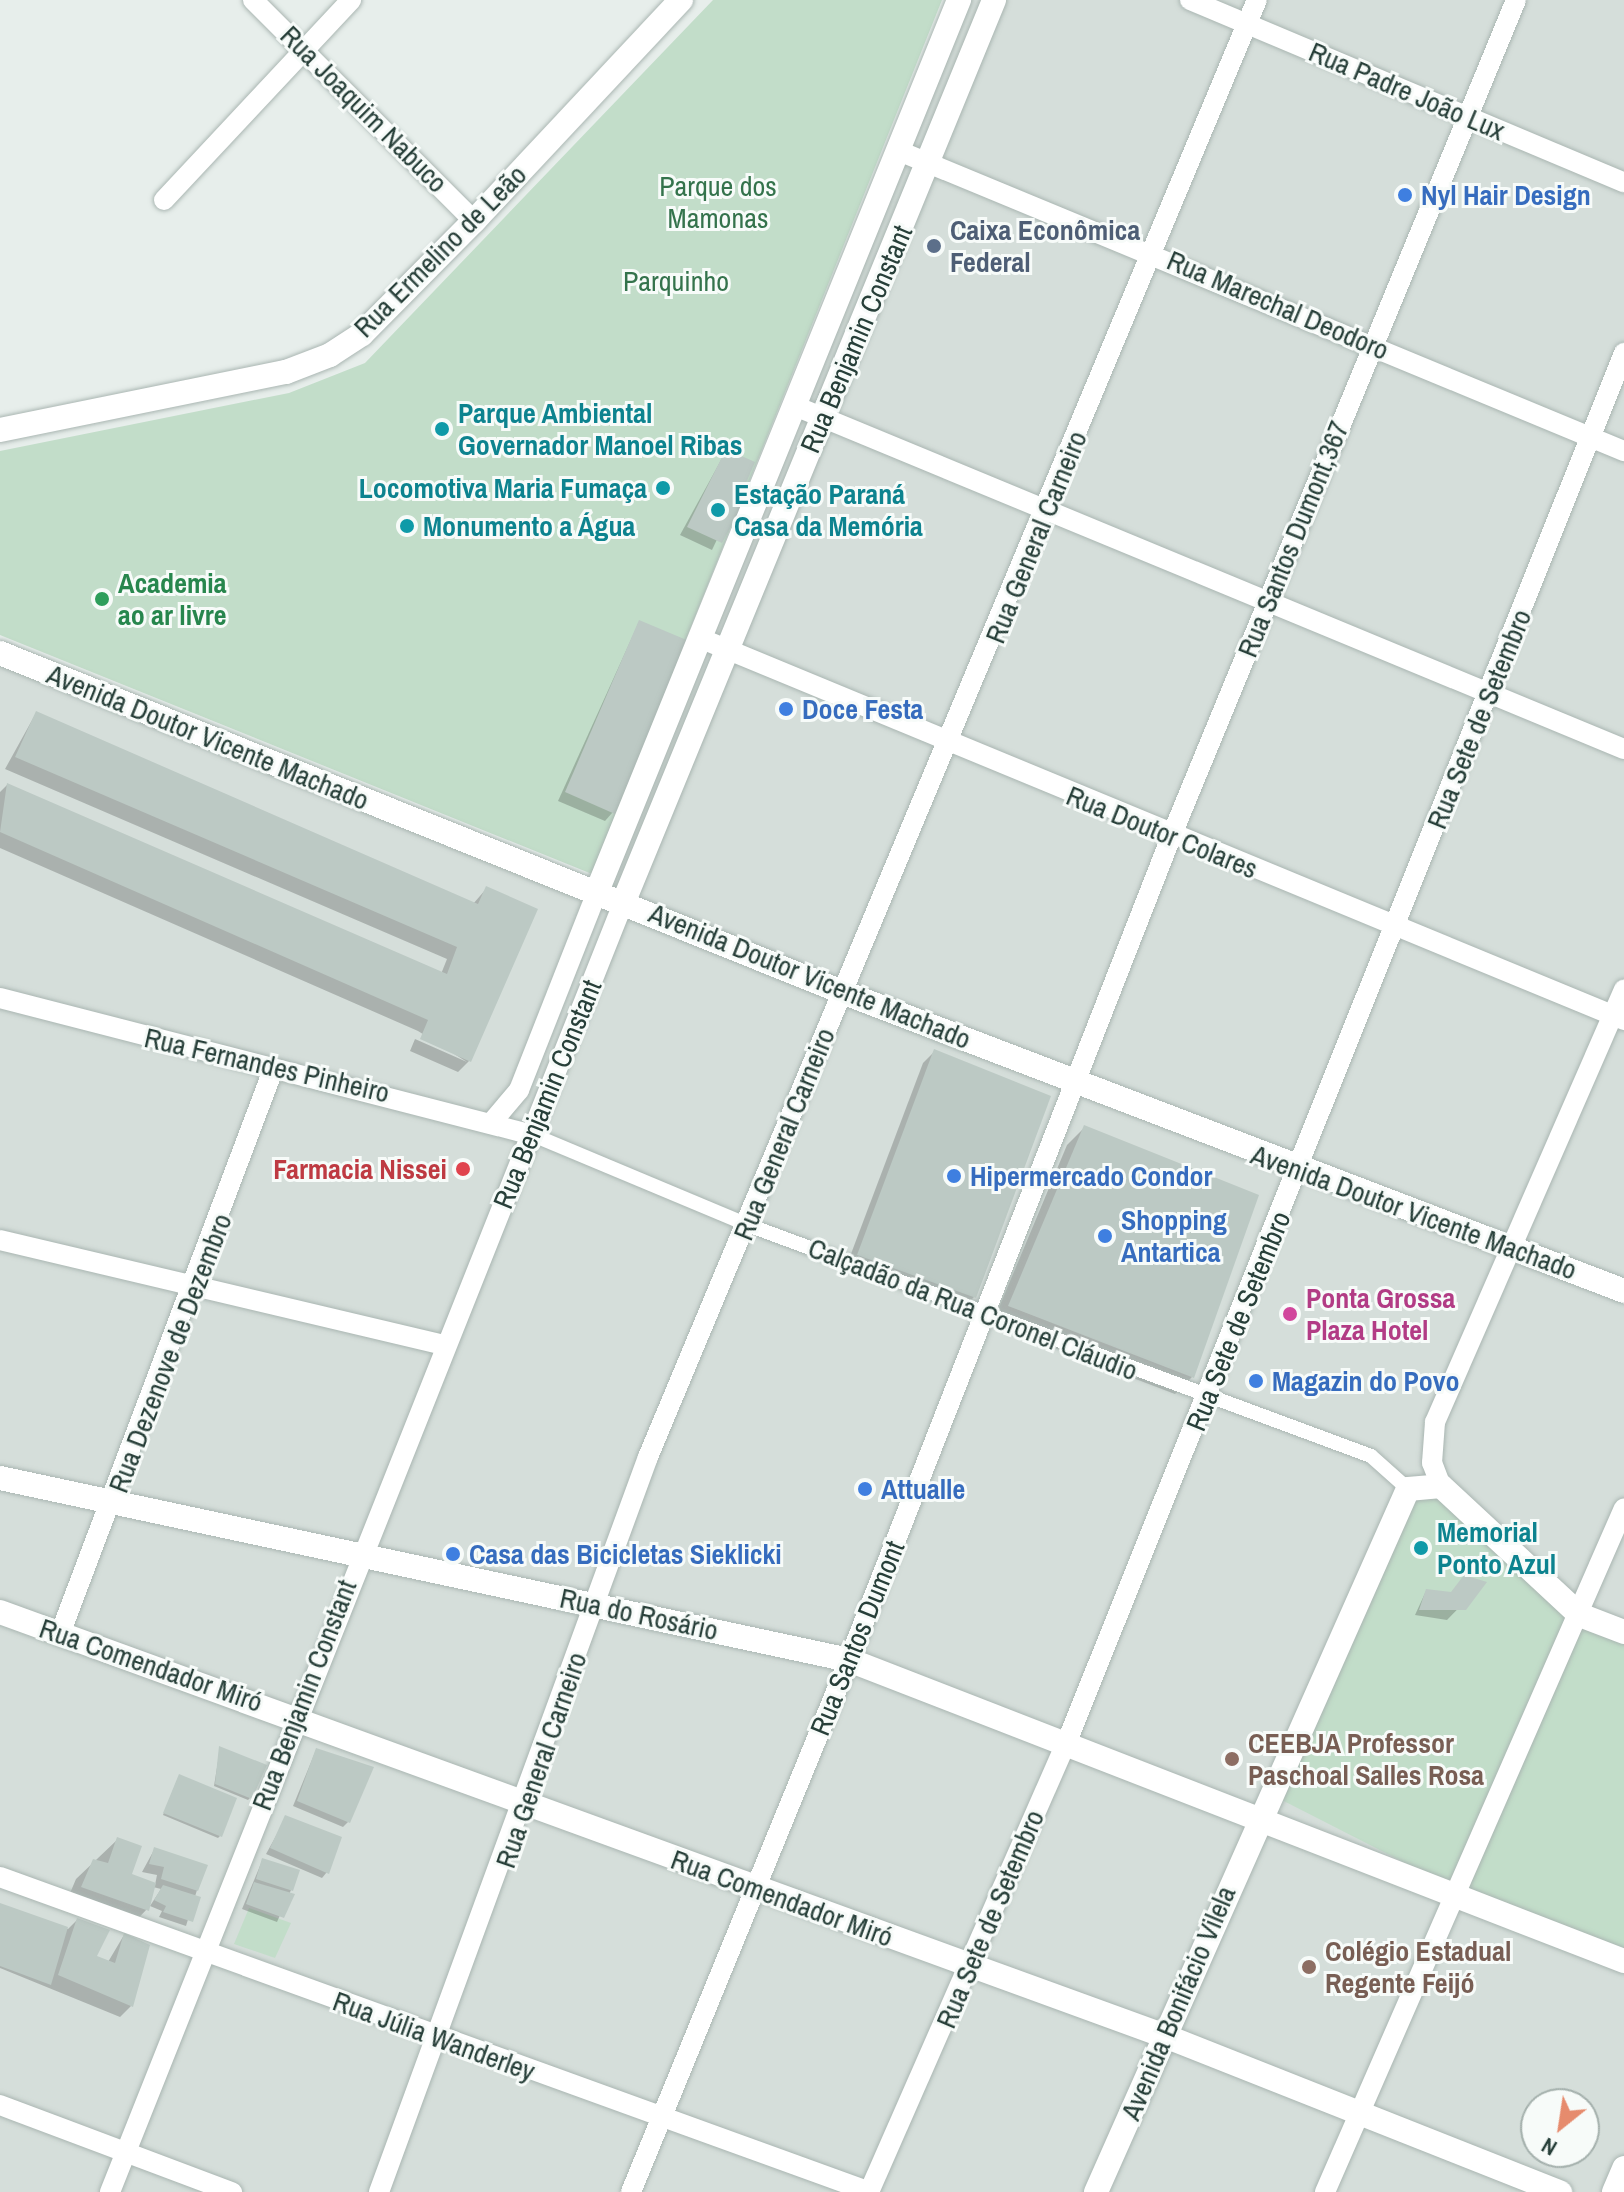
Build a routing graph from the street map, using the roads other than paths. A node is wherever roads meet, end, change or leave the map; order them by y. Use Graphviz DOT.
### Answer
graph roads {
  1 [pos="253,0"];
  2 [pos="351,0"];
  3 [pos="681,0"];
  4 [pos="959,0"];
  5 [pos="994,0"];
  6 [pos="1190,0"];
  7 [pos="1257,0"];
  8 [pos="1516,0"];
  9 [pos="1247,25"];
  10 [pos="306,48"];
  11 [pos="1471,118"];
  12 [pos="899,151"];
  13 [pos="930,163"];
  14 [pos="1624,182"];
  15 [pos="164,200"];
  16 [pos="474,221"];
  17 [pos="1152,252"];
  18 [pos="1372,344"];
  19 [pos="1624,353"];
  20 [pos="795,406"];
  21 [pos="822,416"];
  22 [pos="0,430"];
  23 [pos="1589,437"];
  24 [pos="1624,451"];
  25 [pos="1047,513"];
  26 [pos="1269,601"];
  27 [pos="702,639"];
  28 [pos="727,650"];
  29 [pos="0,653"];
  30 [pos="1492,692"];
  31 [pos="950,744"];
  32 [pos="1624,749"];
  33 [pos="1171,837"];
  34 [pos="598,889"];
  35 [pos="624,901"];
  36 [pos="1395,927"];
  37 [pos="1624,989"];
  38 [pos="842,992"];
  39 [pos="0,998"];
  40 [pos="1618,1018"];
  41 [pos="273,1070"];
  42 [pos="1075,1081"];
  43 [pos="492,1122"];
  44 [pos="533,1135"];
  45 [pos="1299,1171"];
  46 [pos="748,1225"];
  47 [pos="0,1240"];
  48 [pos="1512,1247"];
  49 [pos="196,1289"];
  50 [pos="1624,1291"];
  51 [pos="984,1313"];
  52 [pos="445,1345"];
  53 [pos="1207,1397"];
  54 [pos="0,1478"];
  55 [pos="1441,1486"];
  56 [pos="1408,1489"];
  57 [pos="112,1507"];
  58 [pos="1624,1508"];
  59 [pos="357,1558"];
  60 [pos="595,1604"];
  61 [pos="0,1612"];
  62 [pos="1580,1615"];
  63 [pos="1624,1632"];
  64 [pos="60,1634"];
  65 [pos="849,1660"];
  66 [pos="296,1714"];
  67 [pos="1066,1744"];
  68 [pos="527,1803"];
  69 [pos="1260,1815"];
  70 [pos="0,1877"];
  71 [pos="756,1889"];
  72 [pos="1456,1895"];
  73 [pos="204,1950"];
  74 [pos="1624,1961"];
  75 [pos="971,1967"];
  76 [pos="1165,2036"];
  77 [pos="438,2040"];
  78 [pos="0,2105"];
  79 [pos="1361,2112"];
  80 [pos="662,2116"];
  81 [pos="127,2153"];
  82 [pos="1624,2168"];
  83 [pos="110,2192"];
  84 [pos="232,2192"];
  85 [pos="379,2192"];
  86 [pos="631,2192"];
  87 [pos="869,2192"];
  88 [pos="1096,2192"];
  89 [pos="1325,2192"];
  90 [pos="1560,2192"];
  91 [pos="1614,2192"];
  1 -- 10 [label="street, Rua Joaquim Nabuco"];
  2 -- 10 [label="street"];
  3 -- 16 [label="main road, Rua Ermelino de Leão"];
  4 -- 12 [label="main road, Rua Benjamin Constant"];
  5 -- 13 [label="main road, Rua Benjamin Constant"];
  6 -- 9 [label="street, Rua Padre João Lux"];
  7 -- 9 [label="street, Rua General Carneiro"];
  8 -- 11 [label="street, Rua Santos Dumont,367"];
  9 -- 11 [label="street, Rua Padre João Lux"];
  9 -- 17 [label="street, Rua General Carneiro"];
  10 -- 15 [label="street"];
  10 -- 16 [label="street, Rua Joaquim Nabuco"];
  11 -- 14 [label="street, Rua Padre João Lux"];
  11 -- 18 [label="street, Rua Santos Dumont,367"];
  12 -- 13 [label="street, Rua Marechal Deodoro"];
  12 -- 20 [label="main road, Rua Benjamin Constant"];
  13 -- 17 [label="street, Rua Marechal Deodoro"];
  13 -- 21 [label="main road, Rua Benjamin Constant"];
  16 -- 22 [label="main road, Rua Ermelino de Leão"];
  17 -- 18 [label="street, Rua Marechal Deodoro"];
  17 -- 25 [label="street, Rua General Carneiro"];
  18 -- 23 [label="street, Rua Marechal Deodoro"];
  18 -- 26 [label="street, Rua Santos Dumont,367"];
  19 -- 23 [label="street, Rua Sete de Setembro"];
  20 -- 21 [label="street"];
  20 -- 27 [label="main road, Rua Benjamin Constant"];
  21 -- 25 [label="street"];
  21 -- 28 [label="main road, Rua Benjamin Constant"];
  23 -- 24 [label="street, Rua Marechal Deodoro"];
  23 -- 30 [label="street, Rua Sete de Setembro"];
  25 -- 26 [label="street"];
  25 -- 31 [label="street, Rua General Carneiro"];
  26 -- 30 [label="street"];
  26 -- 33 [label="street, Rua Santos Dumont,367"];
  27 -- 28 [label="street, Rua Doutor Colares"];
  27 -- 34 [label="main road, Rua Benjamin Constant"];
  28 -- 31 [label="street, Rua Doutor Colares"];
  28 -- 35 [label="main road, Rua Benjamin Constant"];
  29 -- 34 [label="main road, Avenida Doutor Vicente Machado"];
  30 -- 32 [label="street"];
  30 -- 36 [label="street, Rua Sete de Setembro"];
  31 -- 33 [label="street, Rua Doutor Colares"];
  31 -- 38 [label="street, Rua General Carneiro"];
  33 -- 36 [label="street, Rua Doutor Colares"];
  33 -- 42 [label="street, Rua Santos Dumont,367"];
  34 -- 35 [label="main road, Avenida Doutor Vicente Machado"];
  34 -- 43 [label="street, Rua Benjamin Constant"];
  35 -- 38 [label="main road, Avenida Doutor Vicente Machado"];
  35 -- 44 [label="street, Rua Benjamin Constant"];
  36 -- 40 [label="street, Rua Doutor Colares"];
  36 -- 45 [label="street, Rua Sete de Setembro"];
  37 -- 40 [label="street"];
  38 -- 42 [label="main road, Avenida Doutor Vicente Machado"];
  38 -- 46 [label="street, Rua General Carneiro"];
  39 -- 41 [label="street, Rua Fernandes Pinheiro"];
  40 -- 48 [label="street"];
  41 -- 43 [label="street, Rua Fernandes Pinheiro"];
  41 -- 49 [label="street, Rua Dezenove de Dezembro"];
  42 -- 45 [label="main road, Avenida Doutor Vicente Machado"];
  42 -- 51 [label="street, Rua Santos Dumont"];
  43 -- 44 [label="street, Rua Fernandes Pinheiro"];
  44 -- 46 [label="street, Calçadão da Rua Coronel Cláudio"];
  44 -- 52 [label="street, Rua Benjamin Constant"];
  45 -- 48 [label="main road, Avenida Doutor Vicente Machado"];
  45 -- 53 [label="street, Rua Sete de Setembro"];
  46 -- 51 [label="street, Calçadão da Rua Coronel Cláudio"];
  46 -- 60 [label="street, Rua General Carneiro"];
  47 -- 49 [label="street"];
  48 -- 50 [label="main road, Avenida Doutor Vicente Machado"];
  48 -- 55 [label="street"];
  49 -- 52 [label="street"];
  49 -- 57 [label="street, Rua Dezenove de Dezembro"];
  51 -- 53 [label="street, Calçadão da Rua Coronel Cláudio"];
  51 -- 65 [label="street, Rua Santos Dumont"];
  52 -- 59 [label="street, Rua Benjamin Constant"];
  53 -- 56 [label="street, Calçadão da Rua Coronel Cláudio"];
  53 -- 67 [label="street, Rua Sete de Setembro"];
  54 -- 57 [label="main road, Rua do Rosário"];
  55 -- 56 [label="main road"];
  55 -- 62 [label="main road"];
  56 -- 69 [label="main road, Avenida Bonifácio Vilela"];
  57 -- 59 [label="main road, Rua do Rosário"];
  57 -- 64 [label="street, Rua Dezenove de Dezembro"];
  58 -- 62 [label="street"];
  59 -- 60 [label="main road, Rua do Rosário"];
  59 -- 66 [label="street, Rua Benjamin Constant"];
  60 -- 65 [label="main road, Rua do Rosário"];
  60 -- 68 [label="street, Rua General Carneiro"];
  61 -- 64 [label="main road, Rua Comendador Miró"];
  62 -- 63 [label="main road"];
  62 -- 72 [label="street"];
  64 -- 66 [label="main road, Rua Comendador Miró"];
  65 -- 67 [label="main road, Rua do Rosário"];
  65 -- 71 [label="street, Rua Santos Dumont"];
  66 -- 68 [label="main road, Rua Comendador Miró"];
  66 -- 73 [label="street, Rua Benjamin Constant"];
  67 -- 69 [label="main road, Rua do Rosário"];
  67 -- 75 [label="street, Rua Sete de Setembro"];
  68 -- 71 [label="main road, Rua Comendador Miró"];
  68 -- 77 [label="street, Rua General Carneiro"];
  69 -- 72 [label="main road, Rua do Rosário"];
  69 -- 76 [label="main road, Avenida Bonifácio Vilela"];
  70 -- 73 [label="street, Rua Júlia Wanderley"];
  71 -- 75 [label="main road, Rua Comendador Miró"];
  71 -- 80 [label="street, Rua Santos Dumont"];
  72 -- 74 [label="main road, Rua do Rosário"];
  72 -- 79 [label="street"];
  73 -- 77 [label="street, Rua Júlia Wanderley"];
  73 -- 81 [label="street, Rua Benjamin Constant"];
  75 -- 76 [label="main road, Rua Comendador Miró"];
  75 -- 87 [label="street, Rua Sete de Setembro"];
  76 -- 79 [label="main road, Rua Comendador Miró"];
  76 -- 88 [label="main road, Avenida Bonifácio Vilela"];
  77 -- 80 [label="street, Rua Júlia Wanderley"];
  77 -- 85 [label="street, Rua General Carneiro"];
  78 -- 81 [label="street"];
  79 -- 89 [label="street"];
  79 -- 90 [label="main road, Rua Comendador Miró"];
  80 -- 86 [label="street, Rua Santos Dumont"];
  80 -- 87 [label="street, Rua Júlia Wanderley"];
  81 -- 83 [label="street, Rua Benjamin Constant"];
  81 -- 84 [label="street"];
  82 -- 91 [label="main road"];
}
